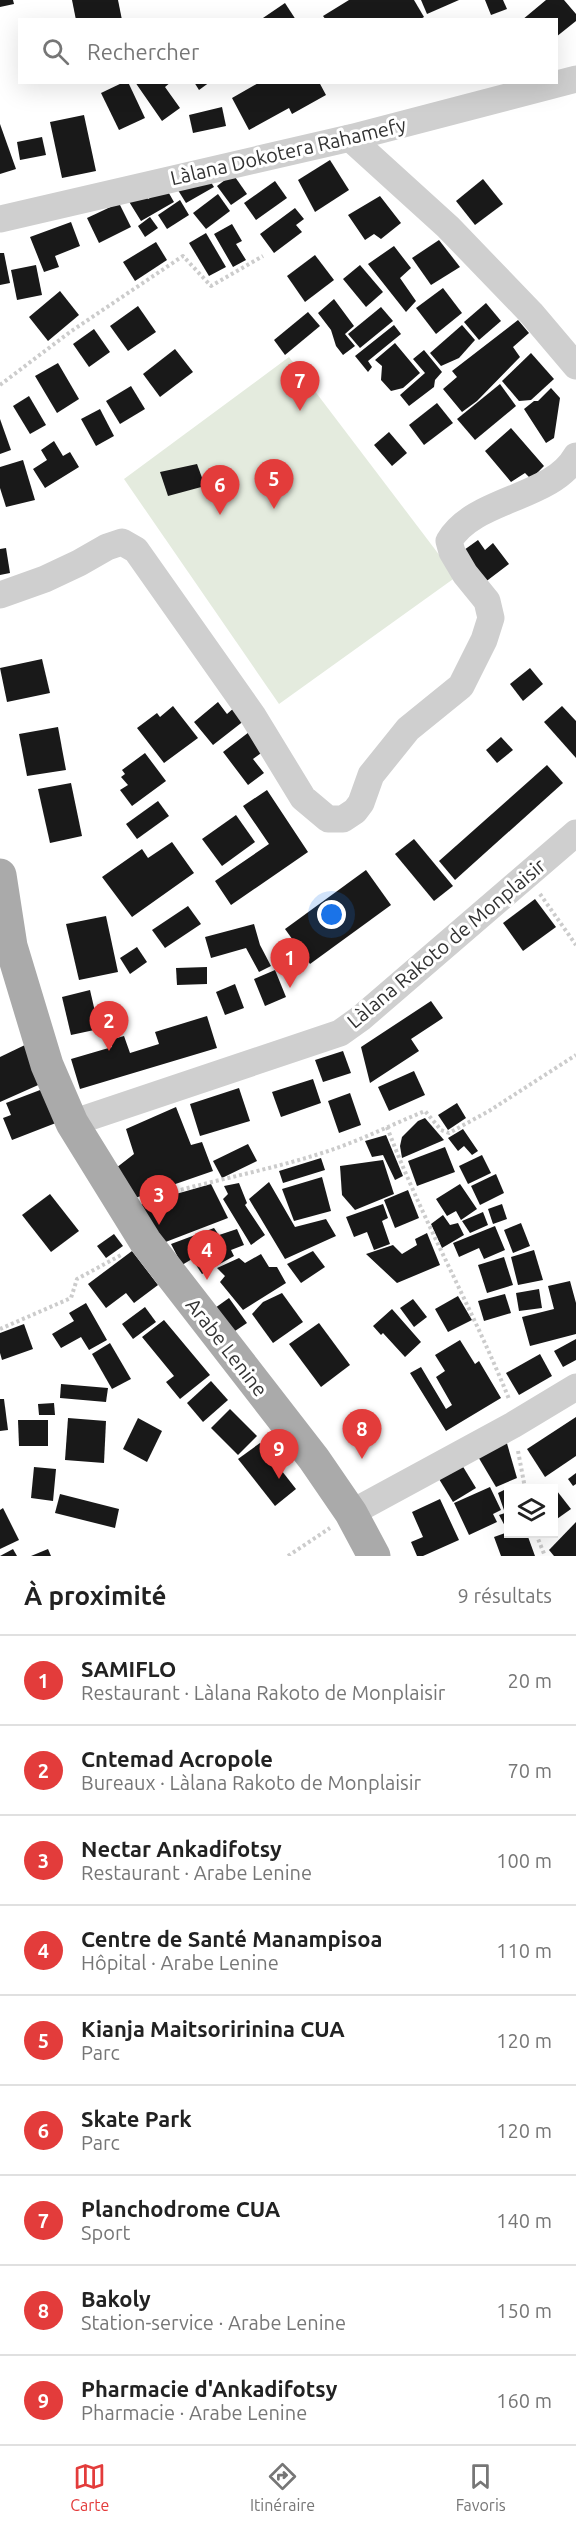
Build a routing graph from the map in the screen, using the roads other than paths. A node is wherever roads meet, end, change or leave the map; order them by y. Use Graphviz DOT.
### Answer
graph roads {
  1 [pos="576,79"];
  2 [pos="557,84"];
  3 [pos="558,84"];
  4 [pos="350,138"];
  5 [pos="0,219"];
  6 [pos="576,366"];
  7 [pos="576,456"];
  8 [pos="0,595"];
  9 [pos="576,833"];
  10 [pos="0,875"];
  11 [pos="72,1123"];
  12 [pos="576,1387"];
  13 [pos="351,1514"];
  14 [pos="374,1556"];
  1 -- 3 [label="street, Làlana Dokotera Rahamefy"];
  2 -- 4 [label="street, Làlana Dokotera Rahamefy"];
  4 -- 5 [label="street, Làlana Dokotera Rahamefy"];
  4 -- 6 [label="street"];
  7 -- 8 [label="street"];
  9 -- 11 [label="street, Làlana Rakoto de Monplaisir"];
  10 -- 11 [label="main road, Arabe Lenine"];
  11 -- 13 [label="main road, Arabe Lenine"];
  12 -- 13 [label="street"];
  13 -- 14 [label="main road, Arabe Lenine"];
}
